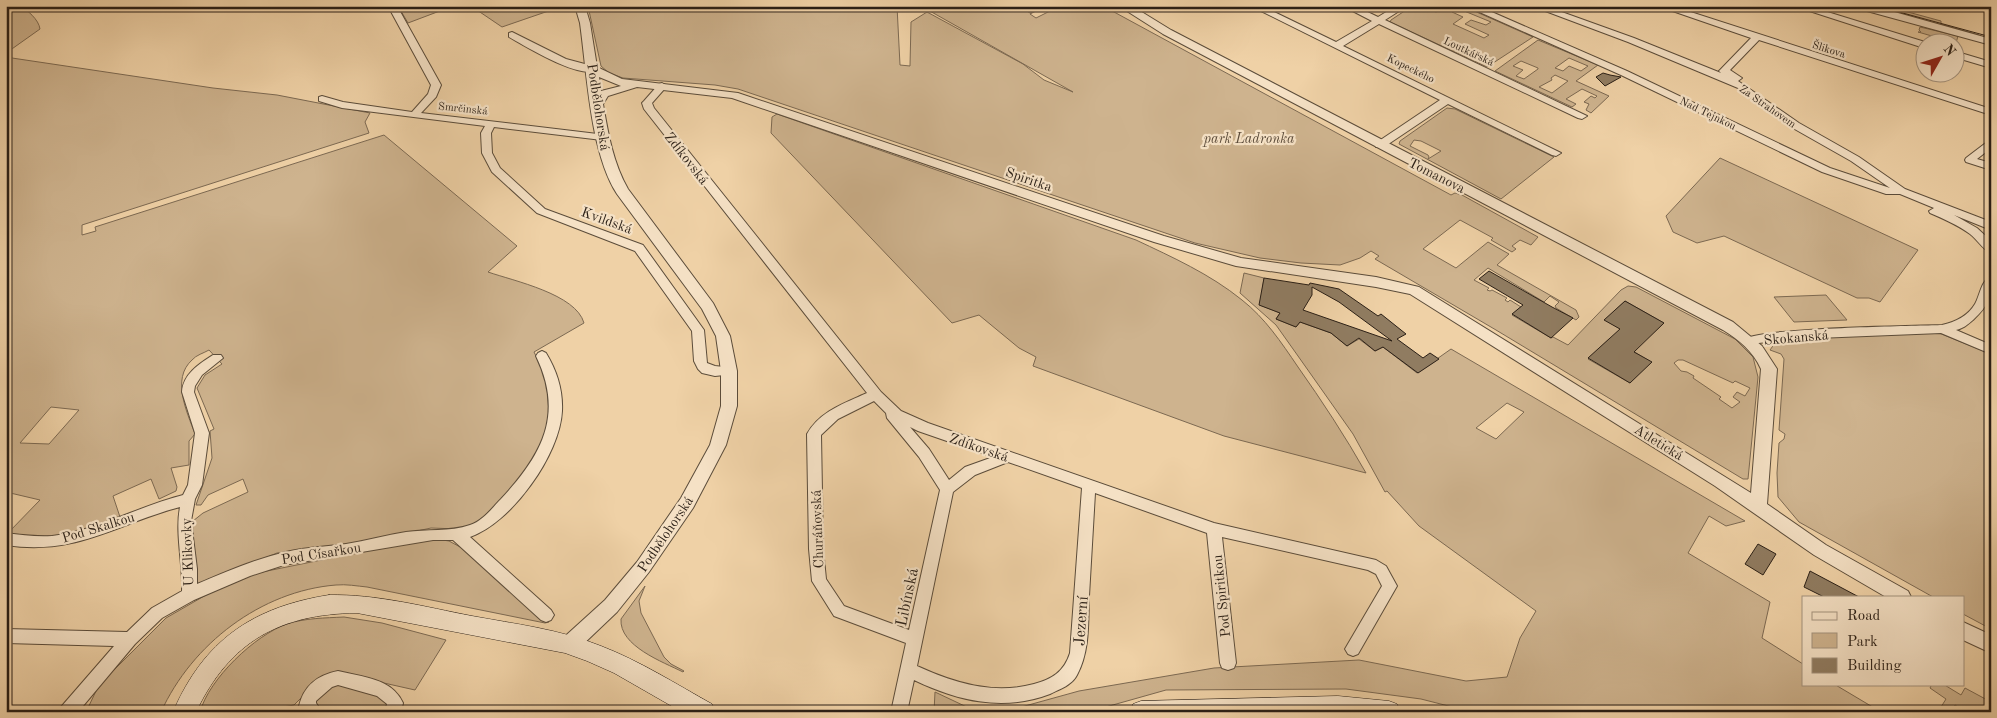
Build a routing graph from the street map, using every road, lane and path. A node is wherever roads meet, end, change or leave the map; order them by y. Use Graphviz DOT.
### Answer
graph roads {
  1 [pos="392,6"];
  2 [pos="580,6"];
  3 [pos="1124,6"];
  4 [pos="1254,6"];
  5 [pos="1347,6"];
  6 [pos="1404,6"];
  7 [pos="1470,6"];
  8 [pos="1536,6"];
  9 [pos="1662,6"];
  10 [pos="1798,6"];
  11 [pos="1860,6"];
  12 [pos="1896,7"];
  13 [pos="1379,21"];
  14 [pos="1991,32"];
  15 [pos="512,35"];
  16 [pos="1756,38"];
  17 [pos="1914,42"];
  18 [pos="1991,42"];
  19 [pos="1336,46"];
  20 [pos="1964,57"];
  21 [pos="1991,65"];
  22 [pos="593,69"];
  23 [pos="638,85"];
  24 [pos="662,86"];
  25 [pos="1740,86"];
  26 [pos="596,90"];
  27 [pos="609,92"];
  28 [pos="322,99"];
  29 [pos="1447,100"];
  30 [pos="597,104"];
  31 [pos="1991,112"];
  32 [pos="414,116"];
  33 [pos="1582,116"];
  34 [pos="491,124"];
  35 [pos="602,137"];
  36 [pos="1991,142"];
  37 [pos="1380,145"];
  38 [pos="1556,153"];
  39 [pos="1991,167"];
  40 [pos="1902,190"];
  41 [pos="1991,226"];
  42 [pos="1991,249"];
  43 [pos="1991,280"];
  44 [pos="1414,290"];
  45 [pos="1942,329"];
  46 [pos="1750,340"];
  47 [pos="1991,350"];
  48 [pos="542,356"];
  49 [pos="217,358"];
  50 [pos="729,370"];
  51 [pos="876,395"];
  52 [pos="1007,457"];
  53 [pos="1089,486"];
  54 [pos="947,490"];
  55 [pos="188,499"];
  56 [pos="1758,508"];
  57 [pos="1214,529"];
  58 [pos="458,535"];
  59 [pos="6,539"];
  60 [pos="189,595"];
  61 [pos="1900,596"];
  62 [pos="546,615"];
  63 [pos="1964,631"];
  64 [pos="6,636"];
  65 [pos="130,639"];
  66 [pos="915,639"];
  67 [pos="569,645"];
  68 [pos="1991,645"];
  69 [pos="1353,649"];
  70 [pos="1228,662"];
  71 [pos="909,670"];
  72 [pos="67,712"];
  73 [pos="184,712"];
  74 [pos="314,712"];
  75 [pos="393,712"];
  76 [pos="704,712"];
  77 [pos="899,712"];
  78 [pos="1141,712"];
  79 [pos="1389,712"];
  1 -- 32 [label="street"];
  2 -- 22 [label="street, Podbělohorská"];
  3 -- 37 [label="street, Tomanova"];
  4 -- 19 [label="street, Kopeckého"];
  5 -- 13 [label="street, Loutkářská"];
  6 -- 13 [label="street"];
  7 -- 40 [label="street, Nad Tejnkou"];
  8 -- 25 [label="street, Za Strahovem"];
  9 -- 16 [label="street, Šlikova"];
  10 -- 17 [label="street"];
  11 -- 18 [label="street"];
  12 -- 14 [label="street"];
  13 -- 19 [label="street"];
  13 -- 33 [label="street, Loutkářská"];
  15 -- 22 [label="street"];
  16 -- 25 [label="street"];
  16 -- 31 [label="street, Šlikova"];
  19 -- 29 [label="street, Kopeckého"];
  20 -- 21 [label="street"];
  22 -- 23 [label="street, Spiritka"];
  22 -- 26 [label="street, Podbělohorská"];
  23 -- 24 [label="street, Spiritka"];
  23 -- 27 [label="street, Spiritka"];
  24 -- 44 [label="street, Spiritka"];
  24 -- 51 [label="street, Zdíkovská"];
  25 -- 40 [label="street, Za Strahovem"];
  26 -- 27 [label="street"];
  26 -- 30 [label="street, Podbělohorská"];
  27 -- 30 [label="street"];
  28 -- 32 [label="street, Smrčinská"];
  29 -- 37 [label="street"];
  29 -- 38 [label="street, Kopeckého"];
  30 -- 35 [label="street, Podbělohorská"];
  32 -- 34 [label="street, Smrčinská"];
  34 -- 35 [label="street, Smrčinská"];
  34 -- 50 [label="street, Kvildská"];
  35 -- 50 [label="street, Podbělohorská"];
  36 -- 39 [label="street"];
  37 -- 46 [label="street, Tomanova"];
  40 -- 41 [label="street, Za Strahovem"];
  40 -- 42 [label="street"];
  43 -- 45 [label="street, Skokanská"];
  44 -- 56 [label="street, Atletická"];
  45 -- 46 [label="street, Skokanská"];
  45 -- 47 [label="street"];
  46 -- 56 [label="street, Skokanská"];
  48 -- 58 [label="street, Pod Císařkou"];
  49 -- 55 [label="street, U Klikovky"];
  50 -- 67 [label="street, Podbělohorská"];
  51 -- 52 [label="street, Zdíkovská"];
  51 -- 54 [label="street"];
  51 -- 66 [label="street, Churáňovská"];
  52 -- 53 [label="street, Zdíkovská"];
  52 -- 54 [label="street"];
  53 -- 57 [label="street, Zdíkovská"];
  53 -- 71 [label="street, Jezerní"];
  54 -- 66 [label="street, Libínská"];
  55 -- 59 [label="street, Pod Skalkou"];
  55 -- 60 [label="street, U Klikovky"];
  56 -- 61 [label="street, Atletická"];
  57 -- 69 [label="street, Zdíkovská"];
  57 -- 70 [label="street, Pod Spiritkou"];
  58 -- 60 [label="street, Pod Císařkou"];
  58 -- 62 [label="street"];
  60 -- 65 [label="street, U Klikovky"];
  63 -- 68 [label="street"];
  64 -- 65 [label="street"];
  65 -- 72 [label="street, U Klikovky"];
  66 -- 71 [label="street, Libínská"];
  67 -- 73 [label="main road"];
  67 -- 76 [label="main road"];
  71 -- 77 [label="street, Libínská"];
  74 -- 75 [label="street"];
  78 -- 79 [label="main road"];
}
